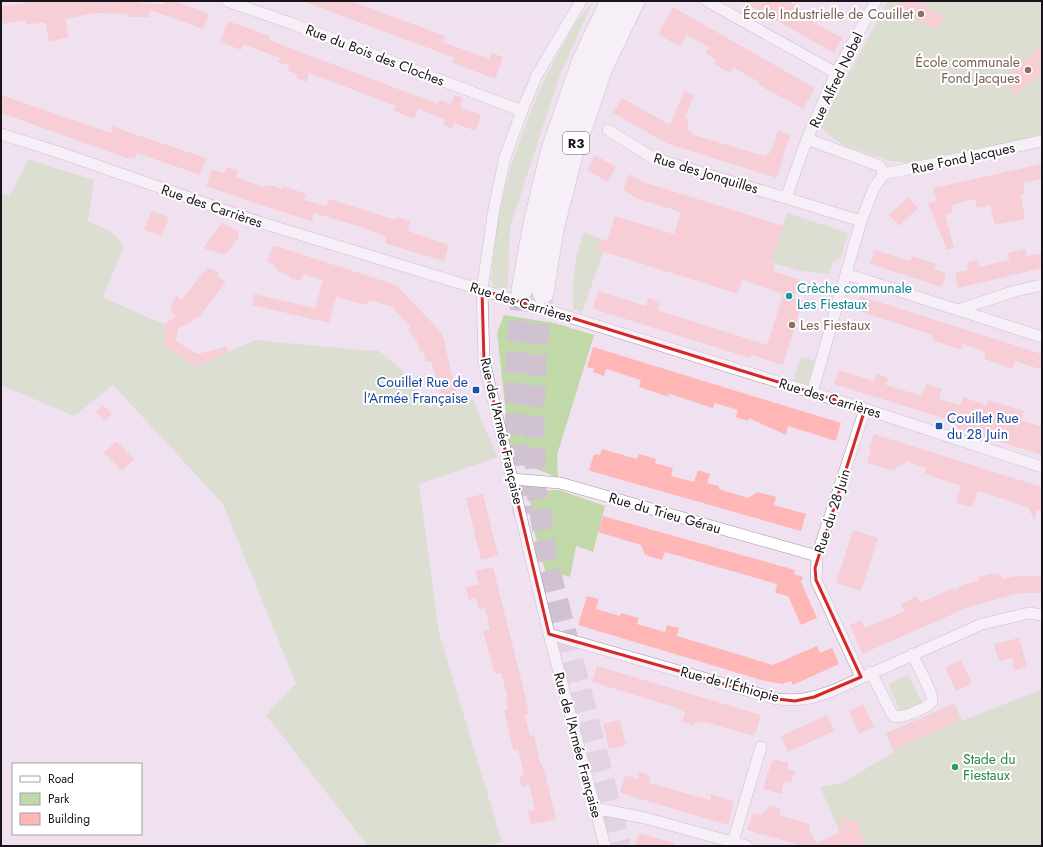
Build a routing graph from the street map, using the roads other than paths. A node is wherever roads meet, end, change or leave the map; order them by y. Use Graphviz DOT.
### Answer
graph roads {
  1 [pos="227,1"];
  2 [pos="581,1"];
  3 [pos="611,1"];
  4 [pos="634,1"];
  5 [pos="707,1"];
  6 [pos="876,1"];
  7 [pos="836,72"];
  8 [pos="522,111"];
  9 [pos="608,130"];
  10 [pos="1,134"];
  11 [pos="807,139"];
  12 [pos="1042,141"];
  13 [pos="884,174"];
  14 [pos="786,198"];
  15 [pos="861,221"];
  16 [pos="846,274"];
  17 [pos="1042,285"];
  18 [pos="482,290"];
  19 [pos="522,290"];
  20 [pos="543,293"];
  21 [pos="958,310"];
  22 [pos="1042,336"];
  23 [pos="812,393"];
  24 [pos="865,409"];
  25 [pos="1042,467"];
  26 [pos="512,479"];
  27 [pos="817,556"];
  28 [pos="1042,614"];
  29 [pos="549,634"];
  30 [pos="912,654"];
  31 [pos="871,672"];
  32 [pos="861,677"];
  33 [pos="761,747"];
  34 [pos="595,808"];
  35 [pos="733,842"];
  36 [pos="605,846"];
  37 [pos="747,846"];
  1 -- 8 [label="street, Rue du Bois des Cloches"];
  2 -- 8 [label="street, Rue de l'Armée Française"];
  3 -- 19 [label="highway, R3"];
  4 -- 20 [label="highway, R3"];
  5 -- 7 [label="street"];
  6 -- 7 [label="street, Rue Alfred Nobel"];
  7 -- 11 [label="street, Rue Alfred Nobel"];
  8 -- 18 [label="street, Rue de l'Armée Française"];
  9 -- 14 [label="street, Rue des Jonquilles"];
  10 -- 18 [label="street, Rue des Carrières"];
  11 -- 13 [label="street"];
  11 -- 14 [label="street, Rue Alfred Nobel"];
  12 -- 13 [label="street, Rue Fond Jacques"];
  13 -- 15 [label="street"];
  14 -- 15 [label="street, Rue des Jonquilles"];
  15 -- 16 [label="street"];
  16 -- 21 [label="street"];
  16 -- 23 [label="street"];
  17 -- 21 [label="street"];
  18 -- 23 [label="street, Rue des Carrières"];
  18 -- 26 [label="street, Rue de l'Armée Française"];
  21 -- 22 [label="street"];
  23 -- 24 [label="street, Rue des Carrières"];
  24 -- 25 [label="street, Rue des Carrières"];
  24 -- 27 [label="street, Rue du 28 Juin"];
  26 -- 27 [label="street, Rue du Trieu Gérau"];
  26 -- 29 [label="street, Rue de l'Armée Française"];
  27 -- 32 [label="street, Rue du 28 Juin"];
  28 -- 30 [label="street, Rue de l'Éthiopie"];
  29 -- 32 [label="street, Rue de l'Éthiopie"];
  29 -- 34 [label="street, Rue de l'Armée Française"];
  30 -- 31 [label="street, Rue de l'Éthiopie"];
  30 -- 31 [label="street"];
  31 -- 32 [label="street, Rue de l'Éthiopie"];
  33 -- 35 [label="street"];
  34 -- 35 [label="street"];
  34 -- 36 [label="street, Rue de l'Armée Française"];
  35 -- 37 [label="street"];
}
